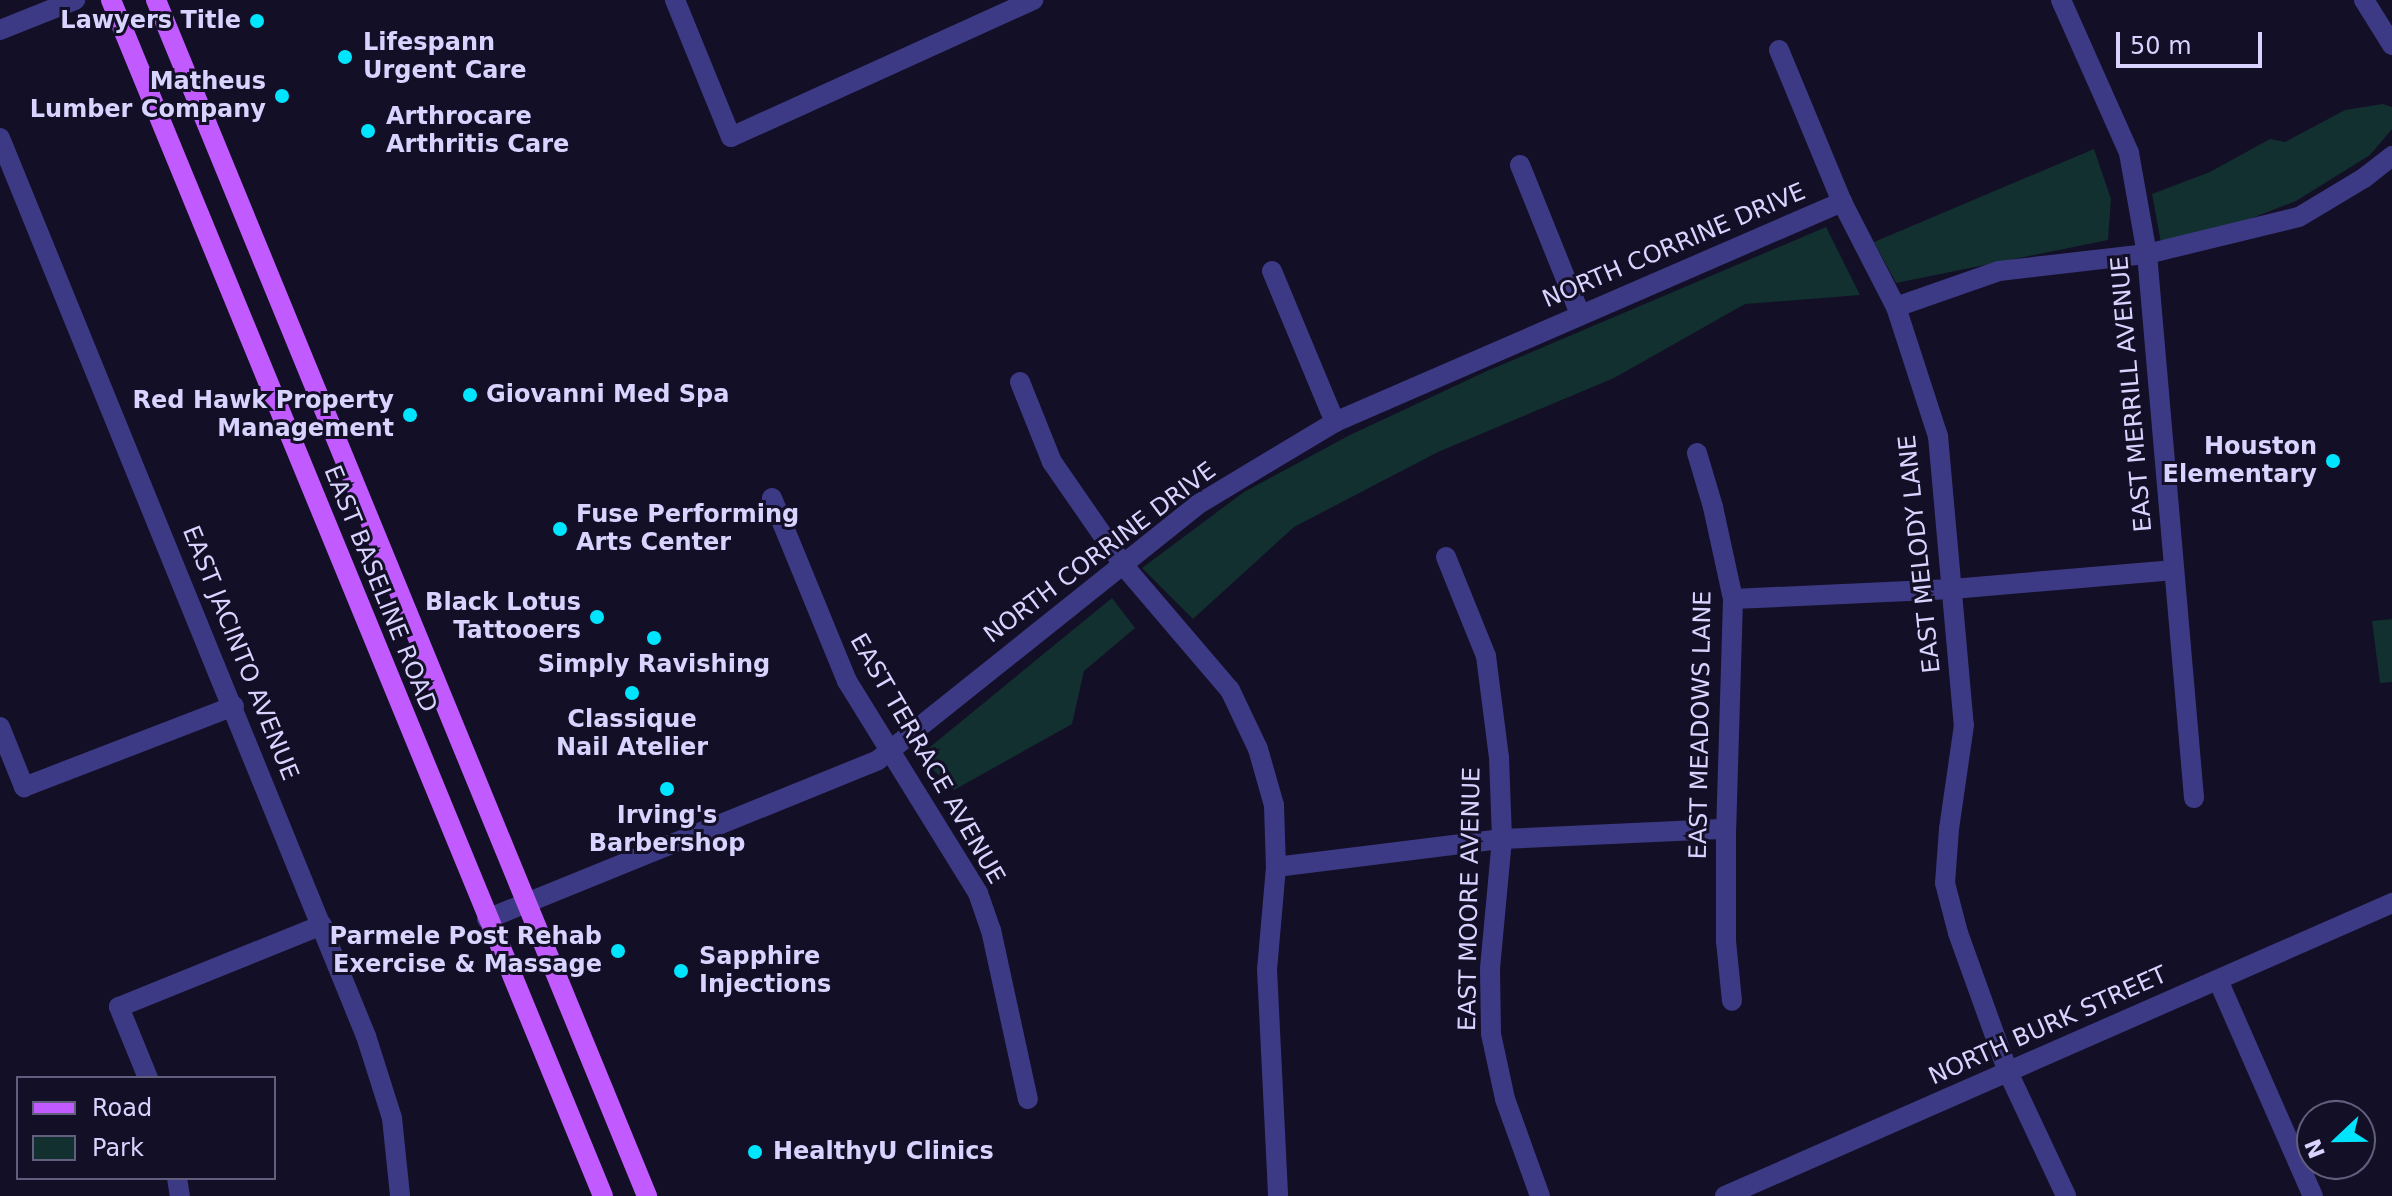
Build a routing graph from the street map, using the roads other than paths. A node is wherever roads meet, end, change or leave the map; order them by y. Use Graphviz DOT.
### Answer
graph roads {
  1 [pos="75,0"];
  2 [pos="111,0"];
  3 [pos="156,0"];
  4 [pos="675,0"];
  5 [pos="1033,0"];
  6 [pos="2061,0"];
  7 [pos="2364,0"];
  8 [pos="0,30"];
  9 [pos="2392,45"];
  10 [pos="1779,50"];
  11 [pos="0,138"];
  12 [pos="2392,156"];
  13 [pos="1520,165"];
  14 [pos="1842,202"];
  15 [pos="2147,254"];
  16 [pos="1272,271"];
  17 [pos="1896,307"];
  18 [pos="1580,314"];
  19 [pos="1020,382"];
  20 [pos="1335,422"];
  21 [pos="1697,453"];
  22 [pos="772,498"];
  23 [pos="1446,557"];
  24 [pos="1124,566"];
  25 [pos="2174,570"];
  26 [pos="1952,589"];
  27 [pos="1733,599"];
  28 [pos="234,706"];
  29 [pos="0,727"];
  30 [pos="891,752"];
  31 [pos="2194,798"];
  32 [pos="1726,829"];
  33 [pos="1502,839"];
  34 [pos="1276,867"];
  35 [pos="2392,903"];
  36 [pos="526,904"];
  37 [pos="487,919"];
  38 [pos="322,925"];
  39 [pos="2218,980"];
  40 [pos="1732,1001"];
  41 [pos="2008,1072"];
  42 [pos="147,1076"];
  43 [pos="1028,1099"];
  44 [pos="1278,1195"];
  45 [pos="400,1196"];
  46 [pos="603,1196"];
  47 [pos="647,1196"];
  48 [pos="1540,1196"];
  49 [pos="1725,1196"];
  50 [pos="2066,1196"];
  51 [pos="2313,1196"];
  1 -- 8 [label="street"];
  2 -- 37 [label="main road, EAST BASELINE ROAD"];
  3 -- 36 [label="main road, EAST BASELINE ROAD"];
  4 -- 5 [label="street"];
  6 -- 15 [label="street, EAST MERRILL AVENUE"];
  7 -- 9 [label="street"];
  10 -- 14 [label="street, EAST MELODY LANE"];
  11 -- 28 [label="street, EAST JACINTO AVENUE"];
  12 -- 15 [label="street"];
  13 -- 18 [label="street"];
  14 -- 17 [label="street, EAST MELODY LANE"];
  14 -- 18 [label="street, NORTH CORRINE DRIVE"];
  15 -- 17 [label="street"];
  15 -- 25 [label="street, EAST MERRILL AVENUE"];
  16 -- 20 [label="street"];
  17 -- 26 [label="street, EAST MELODY LANE"];
  18 -- 20 [label="street, NORTH CORRINE DRIVE"];
  19 -- 24 [label="street"];
  20 -- 24 [label="street, NORTH CORRINE DRIVE"];
  21 -- 27 [label="street, EAST MEADOWS LANE"];
  22 -- 30 [label="street, EAST TERRACE AVENUE"];
  23 -- 33 [label="street, EAST MOORE AVENUE"];
  24 -- 30 [label="street, NORTH CORRINE DRIVE"];
  24 -- 34 [label="street"];
  25 -- 26 [label="street"];
  25 -- 31 [label="street, EAST MERRILL AVENUE"];
  26 -- 27 [label="street"];
  26 -- 41 [label="street, EAST MELODY LANE"];
  27 -- 32 [label="street, EAST MEADOWS LANE"];
  28 -- 29 [label="street"];
  28 -- 38 [label="street, EAST JACINTO AVENUE"];
  30 -- 36 [label="street, NORTH CORRINE DRIVE"];
  30 -- 43 [label="street, EAST TERRACE AVENUE"];
  32 -- 33 [label="street"];
  32 -- 40 [label="street, EAST MEADOWS LANE"];
  33 -- 34 [label="street"];
  33 -- 48 [label="street, EAST MOORE AVENUE"];
  34 -- 44 [label="street"];
  35 -- 39 [label="street, NORTH BURK STREET"];
  36 -- 37 [label="street, NORTH CORRINE DRIVE"];
  36 -- 47 [label="main road, EAST BASELINE ROAD"];
  37 -- 46 [label="main road, EAST BASELINE ROAD"];
  38 -- 42 [label="street"];
  38 -- 45 [label="street, EAST JACINTO AVENUE"];
  39 -- 41 [label="street, NORTH BURK STREET"];
  39 -- 51 [label="street"];
  41 -- 49 [label="street, NORTH BURK STREET"];
  41 -- 50 [label="street, EAST MELODY LANE"];
}
